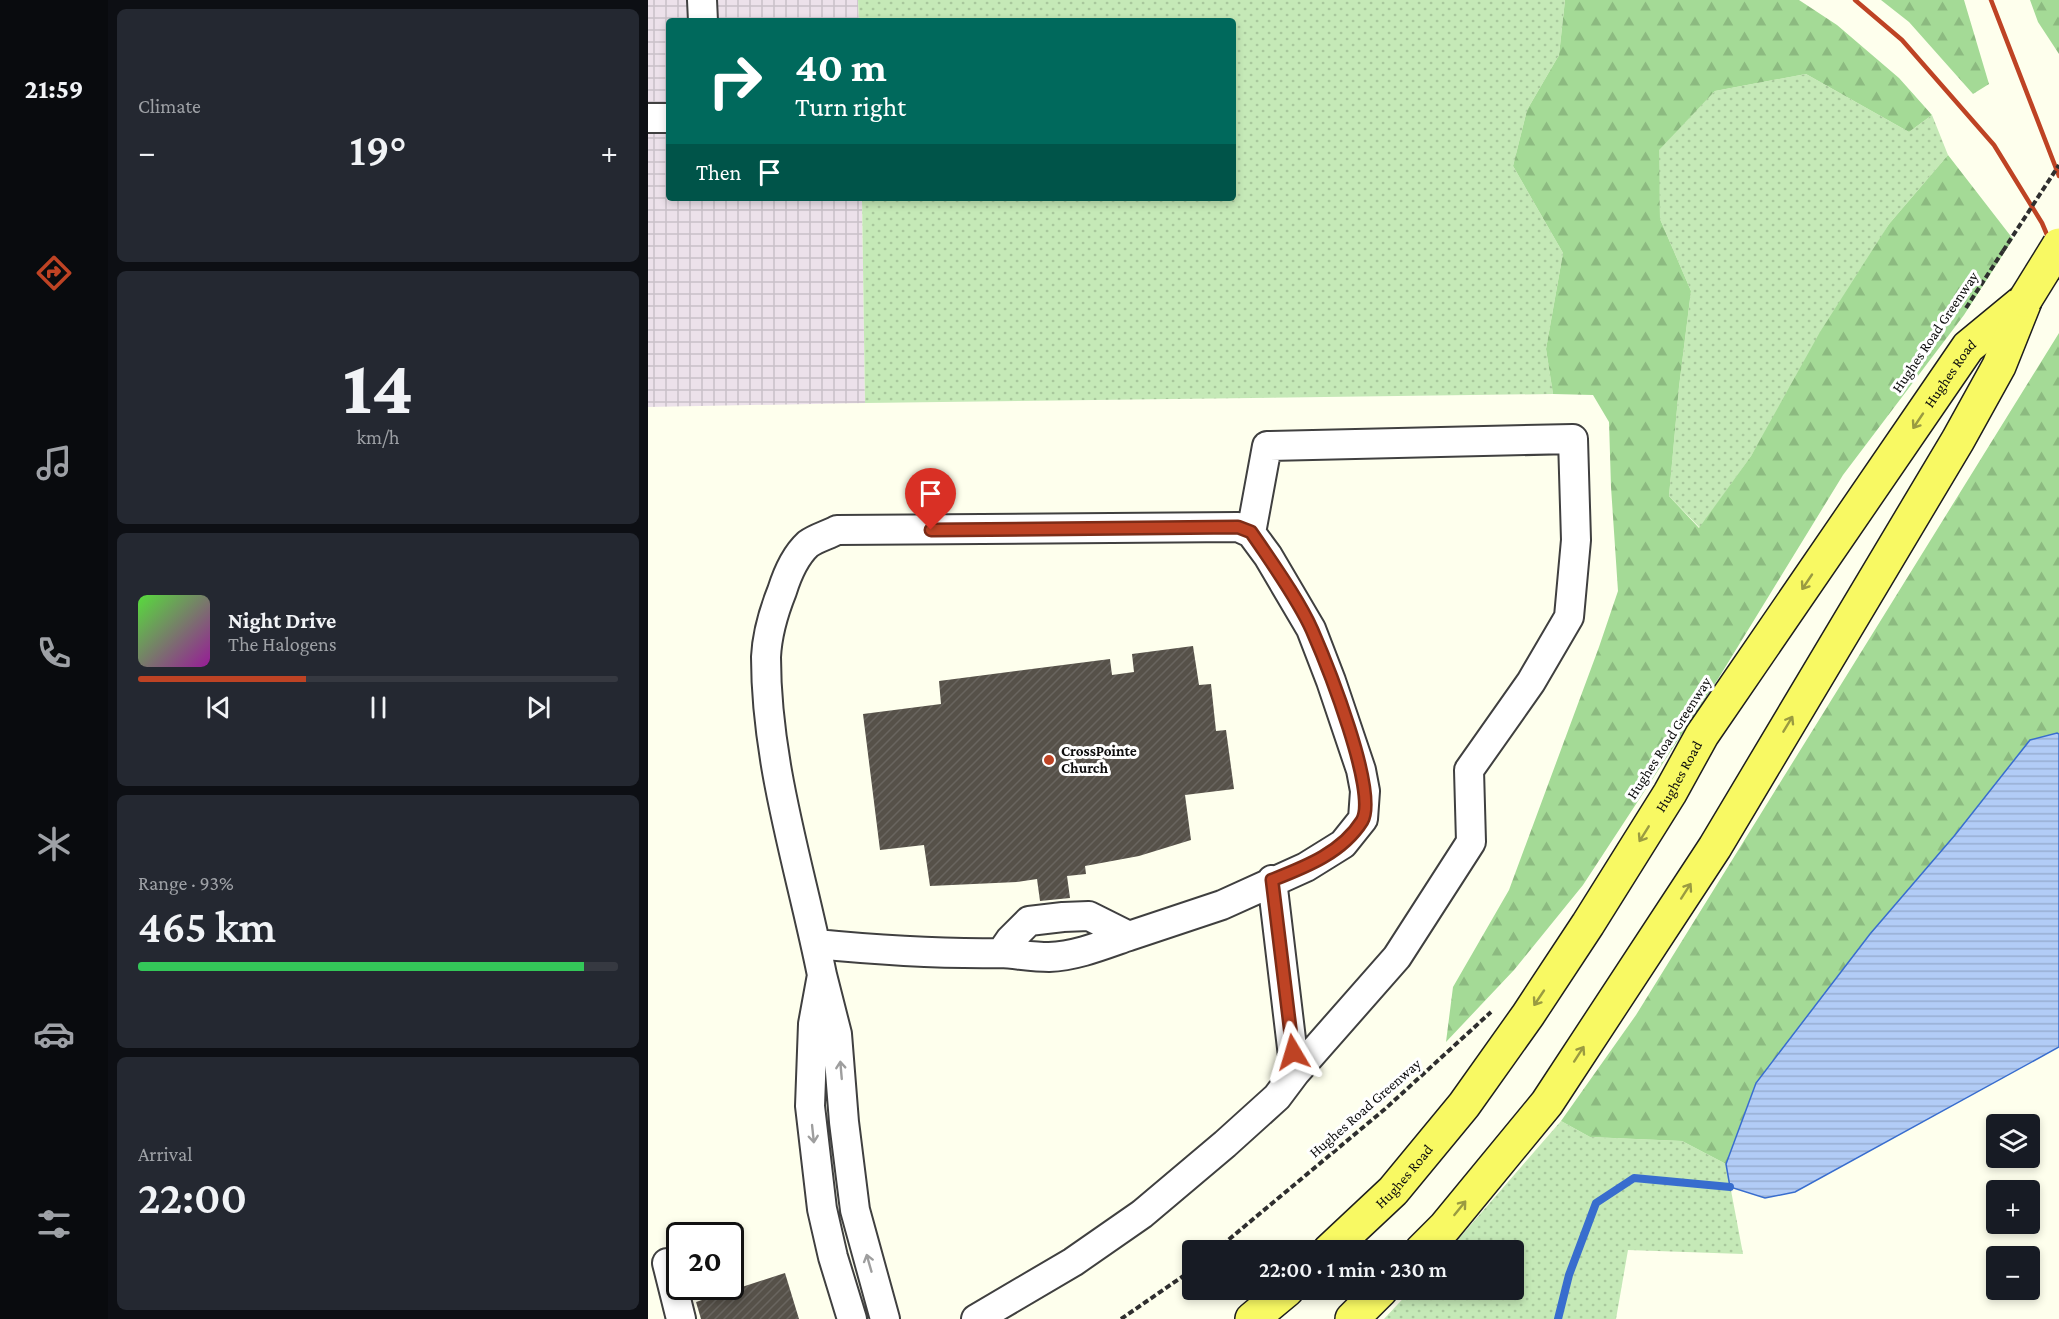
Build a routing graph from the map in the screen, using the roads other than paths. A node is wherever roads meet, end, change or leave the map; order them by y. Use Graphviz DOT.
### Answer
graph roads {
  1 [pos="702,0"];
  2 [pos="703,18"];
  3 [pos="648,118"];
  4 [pos="666,118"];
  5 [pos="2059,244"];
  6 [pos="2025,300"];
  7 [pos="1251,532"];
  8 [pos="1272,880"];
  9 [pos="1129,936"];
  10 [pos="816,944"];
  11 [pos="1001,953"];
  12 [pos="822,975"];
  13 [pos="1295,1073"];
  14 [pos="1341,1240"];
  15 [pos="1432,1240"];
  16 [pos="676,1300"];
  17 [pos="1275,1300"];
  18 [pos="1371,1300"];
  19 [pos="681,1319"];
  20 [pos="852,1319"];
  21 [pos="885,1319"];
  22 [pos="976,1319"];
  23 [pos="1252,1319"];
  24 [pos="1352,1319"];
  1 -- 2 [label="lane"];
  3 -- 4 [label="lane"];
  5 -- 6 [label="main road, Hughes Road, bridge"];
  6 -- 14 [label="main road, Hughes Road, one-way"];
  15 -- 6 [label="main road, Hughes Road, one-way"];
  7 -- 8 [label="lane"];
  7 -- 10 [label="lane"];
  7 -- 13 [label="lane"];
  8 -- 9 [label="lane"];
  8 -- 13 [label="lane"];
  9 -- 11 [label="lane"];
  9 -- 11 [label="lane"];
  10 -- 11 [label="lane"];
  10 -- 12 [label="lane"];
  12 -- 20 [label="lane, one-way"];
  21 -- 12 [label="lane, one-way"];
  13 -- 22 [label="lane"];
  16 -- 19 [label="lane"];
  17 -- 23 [label="main road"];
  18 -- 24 [label="main road"];
}
